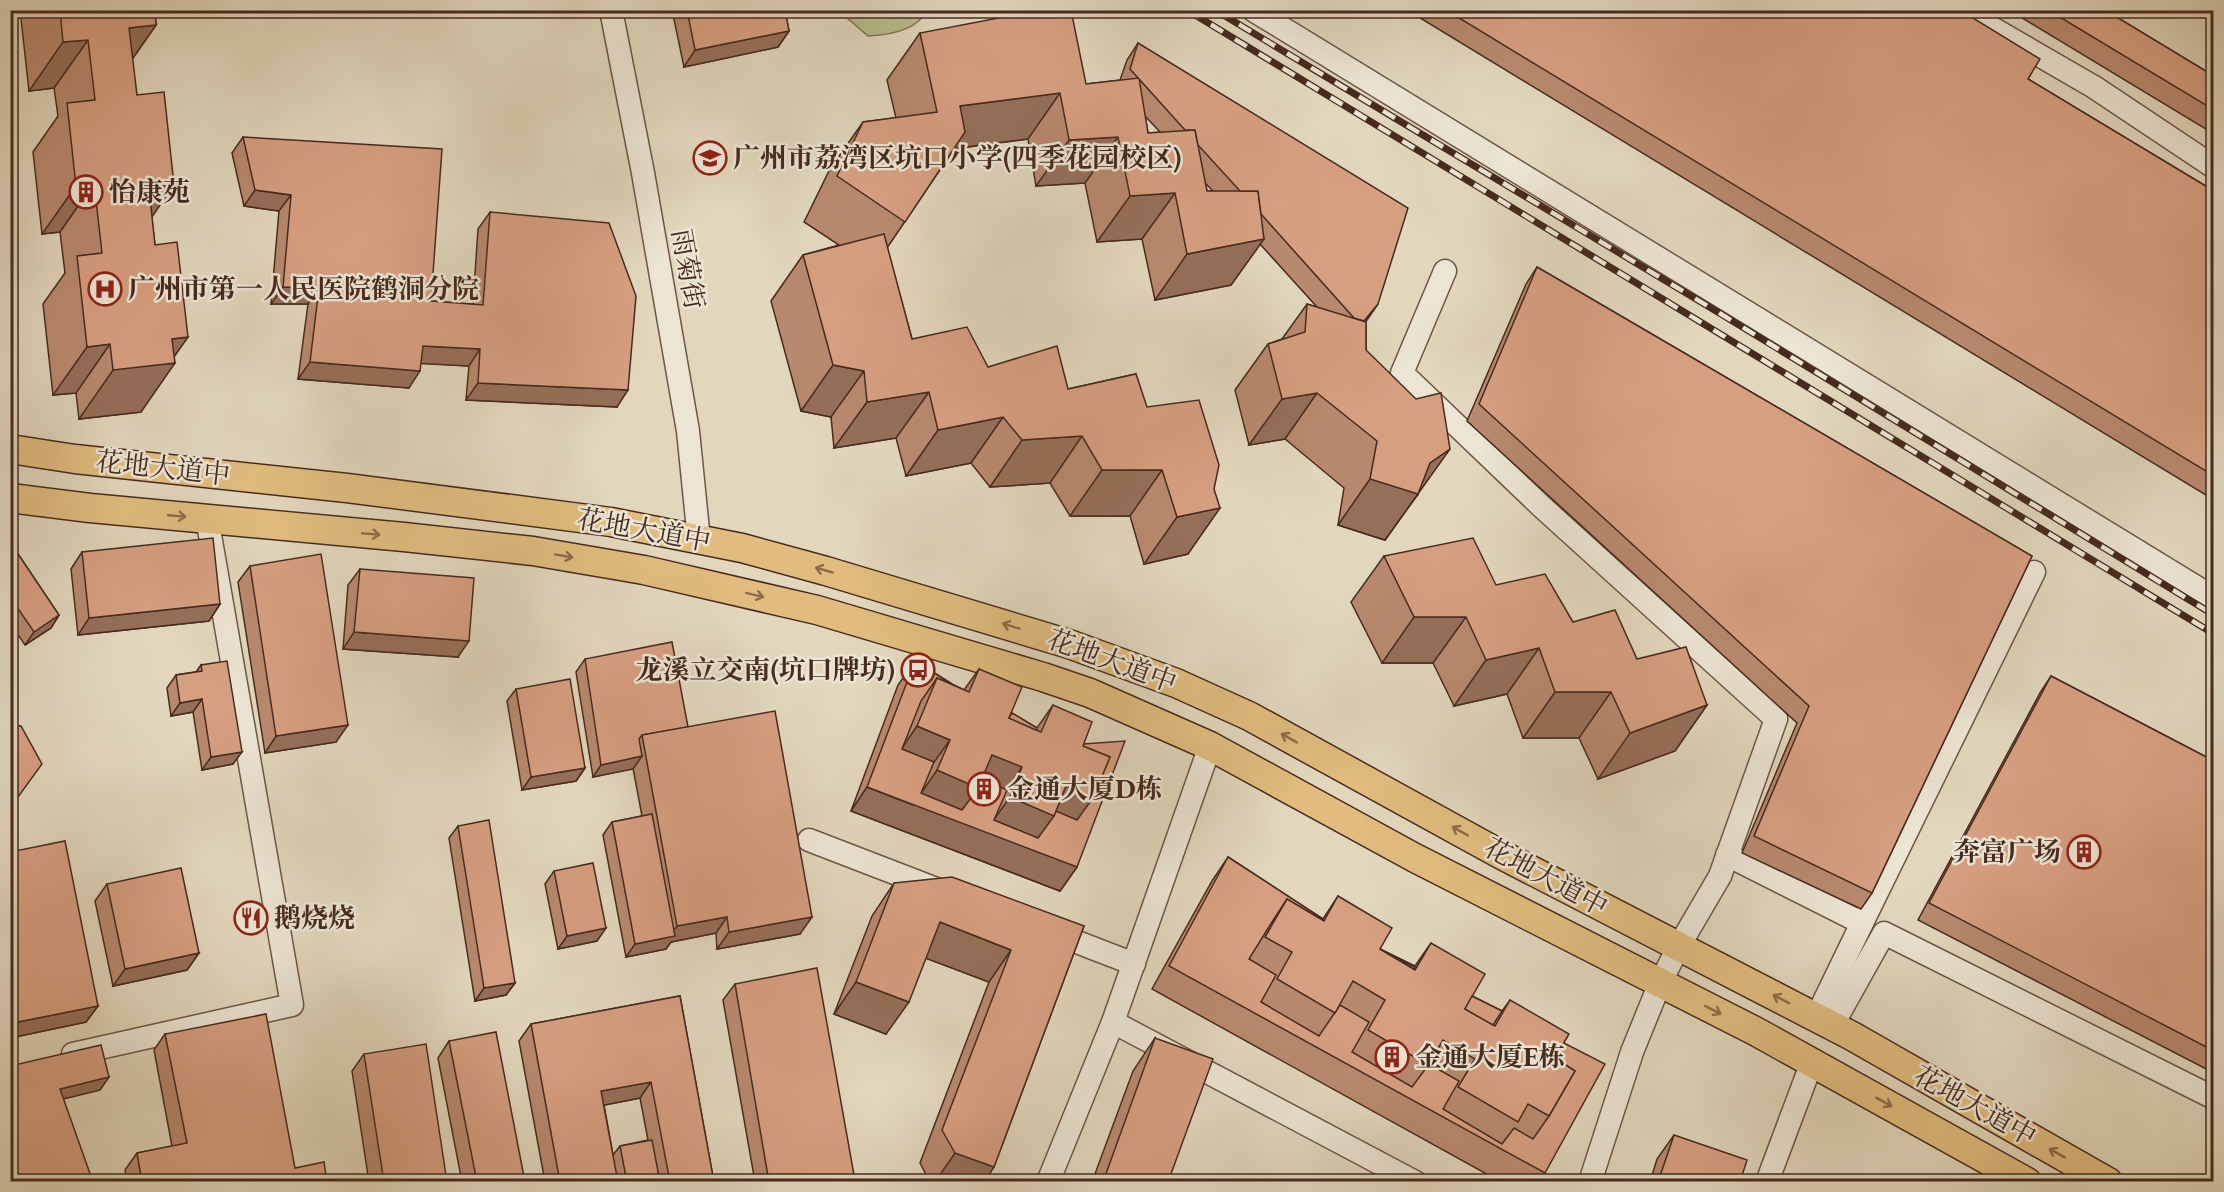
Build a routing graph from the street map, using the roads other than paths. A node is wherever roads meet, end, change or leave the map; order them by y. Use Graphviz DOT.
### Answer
graph roads {
  1 [pos="611,10"];
  2 [pos="1253,10"];
  3 [pos="1961,10"];
  4 [pos="2214,167"];
  5 [pos="1445,271"];
  6 [pos="10,449"];
  7 [pos="10,498"];
  8 [pos="118,510"];
  9 [pos="10,514"];
  10 [pos="207,519"];
  11 [pos="699,540"];
  12 [pos="2034,572"];
  13 [pos="2214,598"];
  14 [pos="1210,746"];
  15 [pos="809,840"];
  16 [pos="1727,855"];
  17 [pos="966,900"];
  18 [pos="1862,923"];
  19 [pos="1033,925"];
  20 [pos="1679,946"];
  21 [pos="1134,964"];
  22 [pos="1660,983"];
  23 [pos="1113,1022"];
  24 [pos="1824,1022"];
  25 [pos="56,1058"];
  26 [pos="1812,1062"];
  27 [pos="2214,1098"];
  28 [pos="1048,1182"];
  29 [pos="1415,1182"];
  30 [pos="1590,1182"];
  31 [pos="1767,1182"];
  32 [pos="2027,1182"];
  33 [pos="2108,1182"];
  1 -- 11 [label="street, 雨菊街"];
  2 -- 13 [label="street"];
  3 -- 4 [label="street"];
  5 -- 16 [label="street"];
  6 -- 11 [label="main road, 花地大道中"];
  7 -- 8 [label="main road, 花地大道中"];
  8 -- 9 [label="main road"];
  8 -- 10 [label="main road, 花地大道中, one-way"];
  10 -- 14 [label="main road, 花地大道中, one-way"];
  10 -- 25 [label="street"];
  20 -- 11 [label="main road, 花地大道中, one-way"];
  12 -- 18 [label="street"];
  14 -- 21 [label="street"];
  14 -- 22 [label="main road, 花地大道中"];
  15 -- 17 [label="street"];
  16 -- 18 [label="street"];
  16 -- 20 [label="street"];
  18 -- 24 [label="street"];
  19 -- 21 [label="street"];
  20 -- 22 [label="street"];
  24 -- 20 [label="main road, 花地大道中, one-way"];
  21 -- 23 [label="street"];
  22 -- 26 [label="main road, 花地大道中, one-way"];
  22 -- 30 [label="street"];
  23 -- 28 [label="street"];
  23 -- 29 [label="street"];
  24 -- 27 [label="street"];
  33 -- 24 [label="main road, 花地大道中, one-way"];
  26 -- 31 [label="street"];
  26 -- 32 [label="main road, 花地大道中, one-way"];
}
